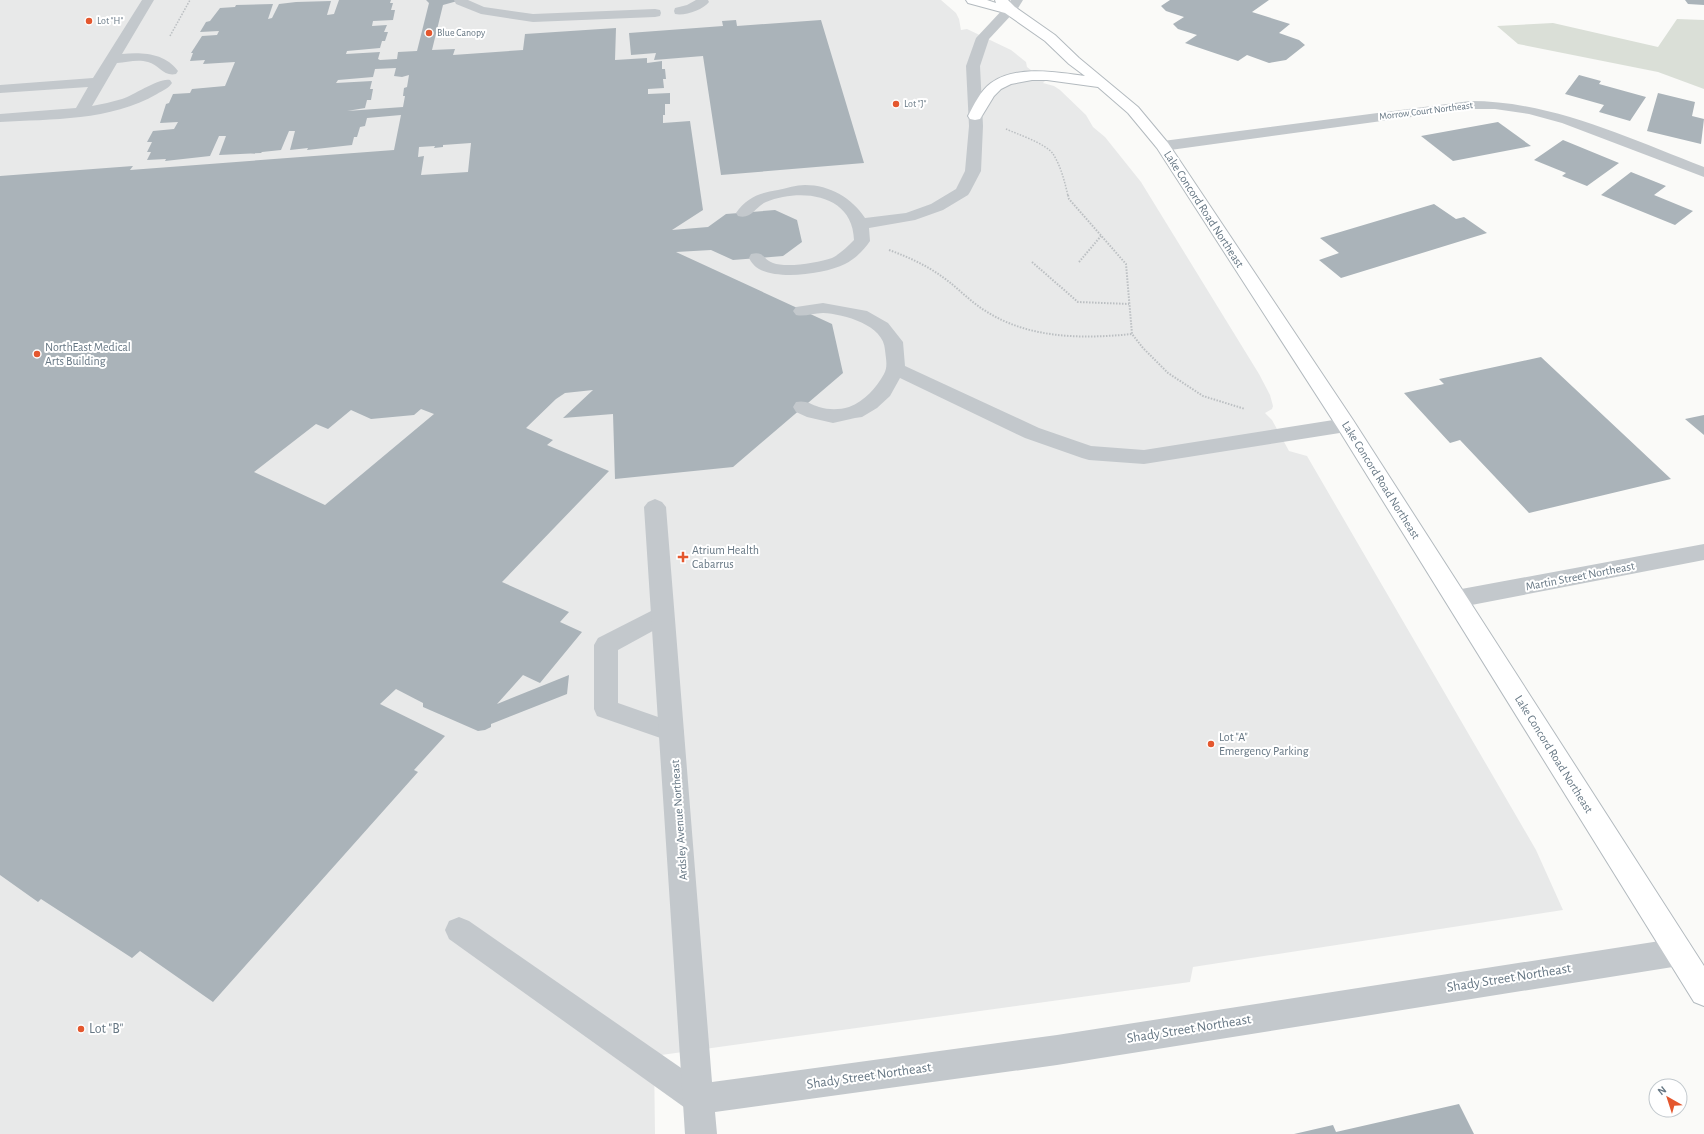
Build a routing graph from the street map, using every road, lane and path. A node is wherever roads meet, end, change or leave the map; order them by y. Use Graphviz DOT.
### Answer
graph roads {
  1 [pos="148,0"];
  2 [pos="190,0"];
  3 [pos="702,0"];
  4 [pos="972,0"];
  5 [pos="460,1"];
  6 [pos="1009,3"];
  7 [pos="680,11"];
  8 [pos="655,13"];
  9 [pos="169,38"];
  10 [pos="112,59"];
  11 [pos="98,82"];
  12 [pos="1102,83"];
  13 [pos="0,89"];
  14 [pos="81,112"];
  15 [pos="0,118"];
  16 [pos="976,121"];
  17 [pos="1163,146"];
  18 [pos="1704,172"];
  19 [pos="744,213"];
  20 [pos="861,224"];
  21 [pos="1101,236"];
  22 [pos="862,241"];
  23 [pos="757,258"];
  24 [pos="1032,262"];
  25 [pos="1079,262"];
  26 [pos="1129,304"];
  27 [pos="802,311"];
  28 [pos="1132,334"];
  29 [pos="896,369"];
  30 [pos="803,407"];
  31 [pos="1248,410"];
  32 [pos="1346,425"];
  33 [pos="655,507"];
  34 [pos="1704,552"];
  35 [pos="1456,599"];
  36 [pos="663,615"];
  37 [pos="672,732"];
  38 [pos="459,930"];
  39 [pos="1679,952"];
  40 [pos="1704,992"];
  41 [pos="699,1099"];
  42 [pos="701,1134"];
  1 -- 10 [label="street"];
  2 -- 9 [label="path"];
  3 -- 7 [label="street"];
  4 -- 6 [label="main road, Lake Concord Road Northeast"];
  5 -- 8 [label="street"];
  6 -- 12 [label="main road, Lake Concord Road Northeast"];
  6 -- 16 [label="street"];
  10 -- 11 [label="street"];
  10 -- 14 [label="street"];
  11 -- 13 [label="street"];
  11 -- 14 [label="street"];
  12 -- 16 [label="main road"];
  12 -- 17 [label="main road, Lake Concord Road Northeast"];
  14 -- 15 [label="street"];
  16 -- 20 [label="street"];
  16 -- 21 [label="path"];
  17 -- 18 [label="street, Morrow Court Northeast"];
  17 -- 32 [label="main road, Lake Concord Road Northeast"];
  19 -- 20 [label="street"];
  20 -- 22 [label="street"];
  21 -- 25 [label="path"];
  21 -- 26 [label="path"];
  22 -- 23 [label="street"];
  22 -- 28 [label="path"];
  24 -- 26 [label="path"];
  26 -- 28 [label="path"];
  27 -- 29 [label="street"];
  28 -- 31 [label="path"];
  29 -- 30 [label="street"];
  29 -- 32 [label="street"];
  32 -- 35 [label="main road, Lake Concord Road Northeast"];
  33 -- 36 [label="street, Ardsley Avenue Northeast"];
  34 -- 35 [label="street, Martin Street Northeast"];
  35 -- 39 [label="main road, Lake Concord Road Northeast"];
  36 -- 37 [label="street, Ardsley Avenue Northeast"];
  36 -- 37 [label="street"];
  37 -- 41 [label="street, Ardsley Avenue Northeast"];
  38 -- 41 [label="street"];
  39 -- 40 [label="main road, Lake Concord Road Northeast"];
  39 -- 41 [label="street, Shady Street Northeast"];
  41 -- 42 [label="street, Ardsley Avenue Northeast"];
}
